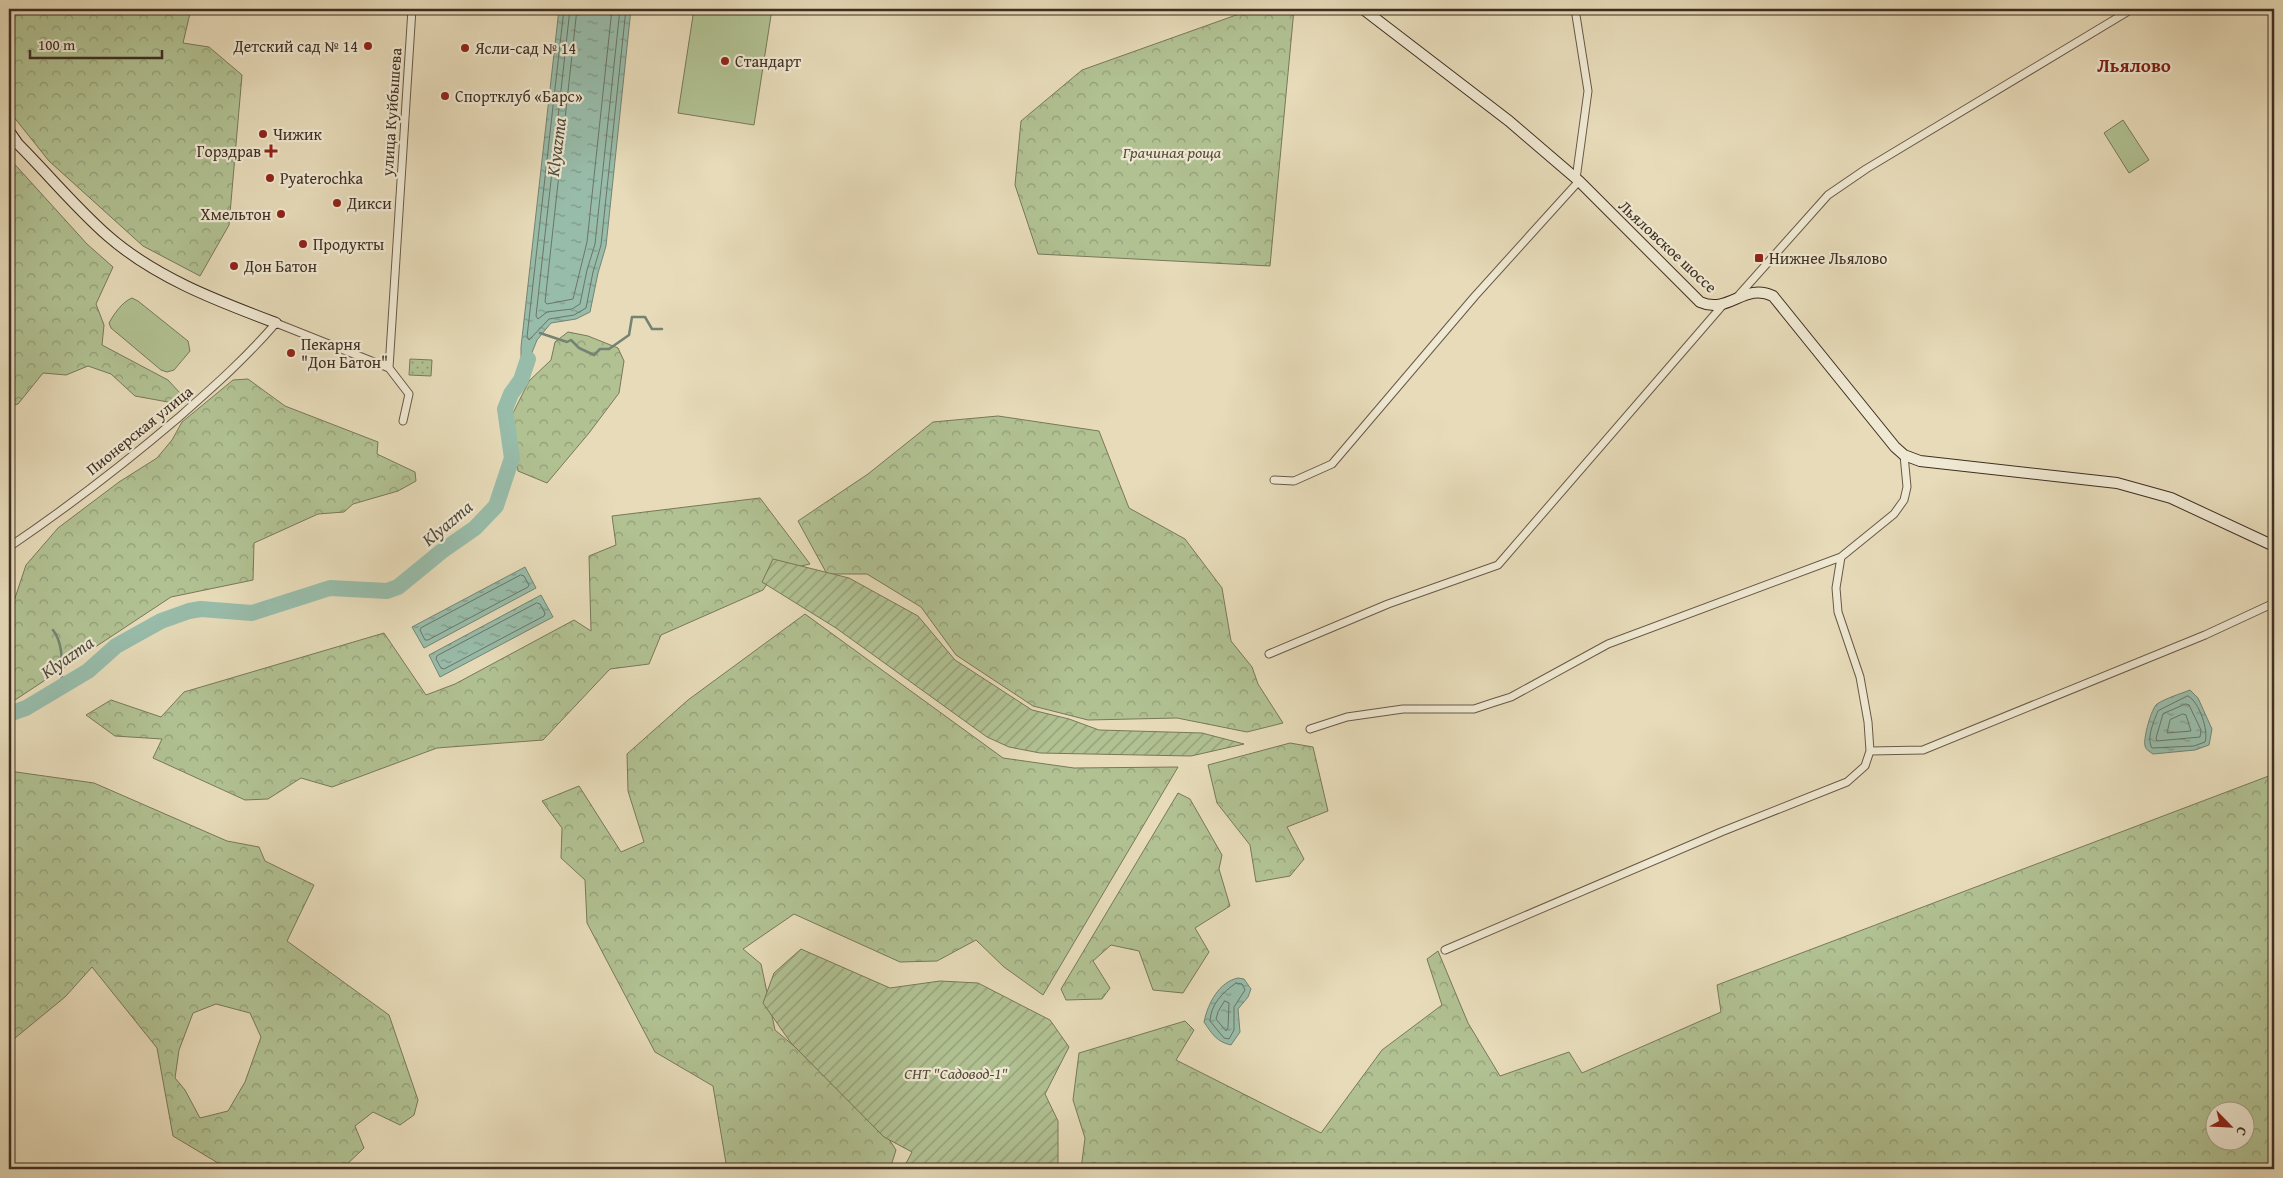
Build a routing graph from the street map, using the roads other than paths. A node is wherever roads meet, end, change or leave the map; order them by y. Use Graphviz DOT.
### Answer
graph roads {
  1 [pos="412,9"];
  2 [pos="1363,9"];
  3 [pos="1576,9"];
  4 [pos="2132,9"];
  5 [pos="9,131"];
  6 [pos="1577,180"];
  7 [pos="1736,298"];
  8 [pos="1722,306"];
  9 [pos="276,323"];
  10 [pos="389,368"];
  11 [pos="403,421"];
  12 [pos="1904,455"];
  13 [pos="1274,480"];
  14 [pos="2274,546"];
  15 [pos="9,547"];
  16 [pos="1841,557"];
  17 [pos="2274,603"];
  18 [pos="1270,654"];
  19 [pos="1310,729"];
  20 [pos="1870,751"];
  21 [pos="1445,950"];
  1 -- 10 [label="street, улица Куйбышева"];
  2 -- 6 [label="street, Льяловское шоссе"];
  3 -- 6 [label="street"];
  4 -- 7 [label="street, Льяловское шоссе"];
  5 -- 9 [label="street"];
  6 -- 8 [label="street, Льяловское шоссе"];
  6 -- 13 [label="street"];
  7 -- 8 [label="street, Льяловское шоссе"];
  7 -- 12 [label="street"];
  8 -- 18 [label="street"];
  9 -- 10 [label="street"];
  9 -- 15 [label="street, Пионерская улица"];
  10 -- 11 [label="street"];
  12 -- 14 [label="street"];
  12 -- 16 [label="street"];
  16 -- 19 [label="street"];
  16 -- 20 [label="street"];
  17 -- 20 [label="street"];
  20 -- 21 [label="street"];
}
